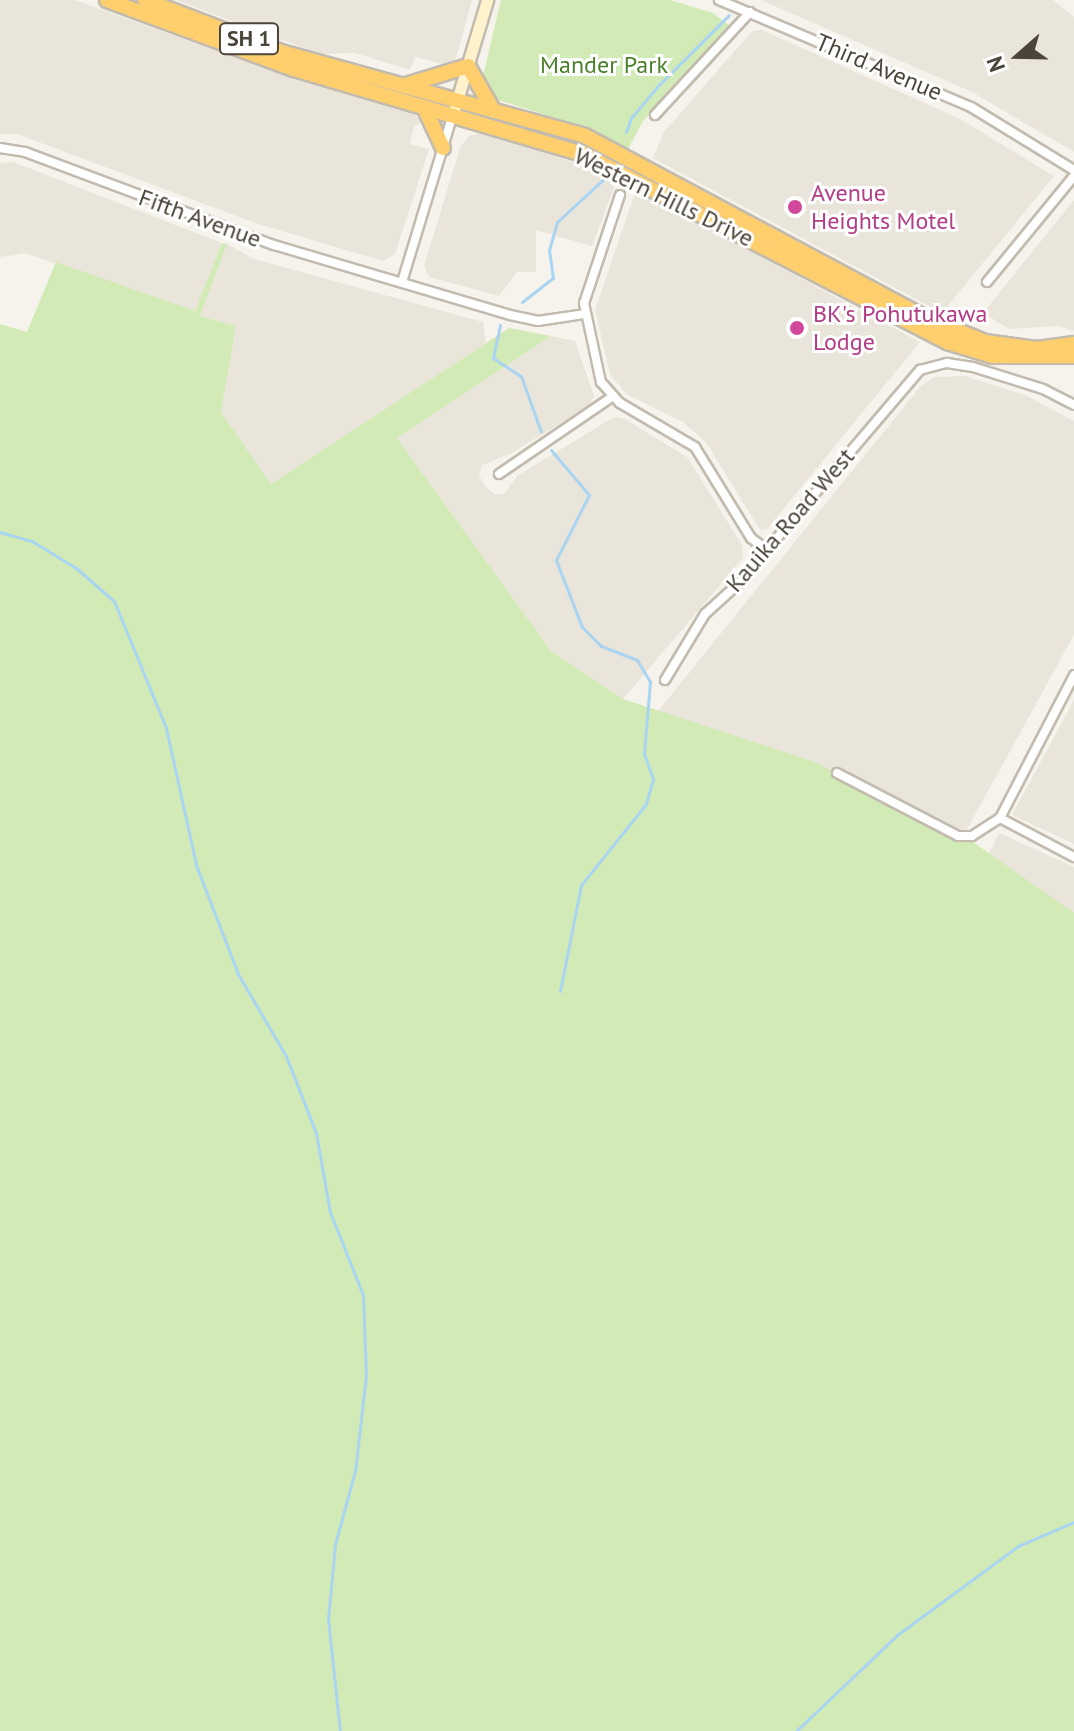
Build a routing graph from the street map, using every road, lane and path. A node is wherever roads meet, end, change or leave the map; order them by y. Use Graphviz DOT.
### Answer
graph roads {
  1 [pos="107,0"];
  2 [pos="145,0"];
  3 [pos="487,0"];
  4 [pos="719,0"];
  5 [pos="750,12"];
  6 [pos="468,66"];
  7 [pos="406,85"];
  8 [pos="458,98"];
  9 [pos="424,107"];
  10 [pos="492,108"];
  11 [pos="453,114"];
  12 [pos="655,115"];
  13 [pos="0,148"];
  14 [pos="443,148"];
  15 [pos="1074,173"];
  16 [pos="620,195"];
  17 [pos="402,282"];
  18 [pos="987,282"];
  19 [pos="585,314"];
  20 [pos="1073,355"];
  21 [pos="612,397"];
  22 [pos="1074,405"];
  23 [pos="499,474"];
  24 [pos="763,547"];
  25 [pos="1074,675"];
  26 [pos="665,680"];
  27 [pos="837,773"];
  28 [pos="1000,818"];
  29 [pos="1074,857"];
  1 -- 9 [label="highway, Western Hills Drive / SH 1"];
  2 -- 7 [label="highway, Western Hills Drive / SH 1"];
  3 -- 6 [label="main road"];
  4 -- 5 [label="street, Third Avenue"];
  5 -- 12 [label="street"];
  5 -- 15 [label="street, Third Avenue"];
  6 -- 7 [label="highway"];
  6 -- 8 [label="main road"];
  6 -- 10 [label="highway"];
  7 -- 8 [label="highway, Western Hills Drive / SH 1"];
  8 -- 10 [label="highway, Western Hills Drive / SH 1"];
  8 -- 11 [label="main road"];
  9 -- 11 [label="highway, Western Hills Drive / SH 1"];
  9 -- 14 [label="highway"];
  10 -- 20 [label="highway, Western Hills Drive / SH 1"];
  11 -- 14 [label="street"];
  11 -- 20 [label="highway, Western Hills Drive / SH 1"];
  13 -- 17 [label="street, Fifth Avenue"];
  14 -- 17 [label="street"];
  15 -- 18 [label="street"];
  16 -- 19 [label="street"];
  17 -- 19 [label="street, Fifth Avenue"];
  19 -- 21 [label="street"];
  21 -- 23 [label="street"];
  21 -- 24 [label="street"];
  22 -- 24 [label="street, Kauika Road West"];
  24 -- 26 [label="street, Kauika Road West"];
  25 -- 28 [label="street"];
  27 -- 28 [label="street"];
  28 -- 29 [label="street"];
}
